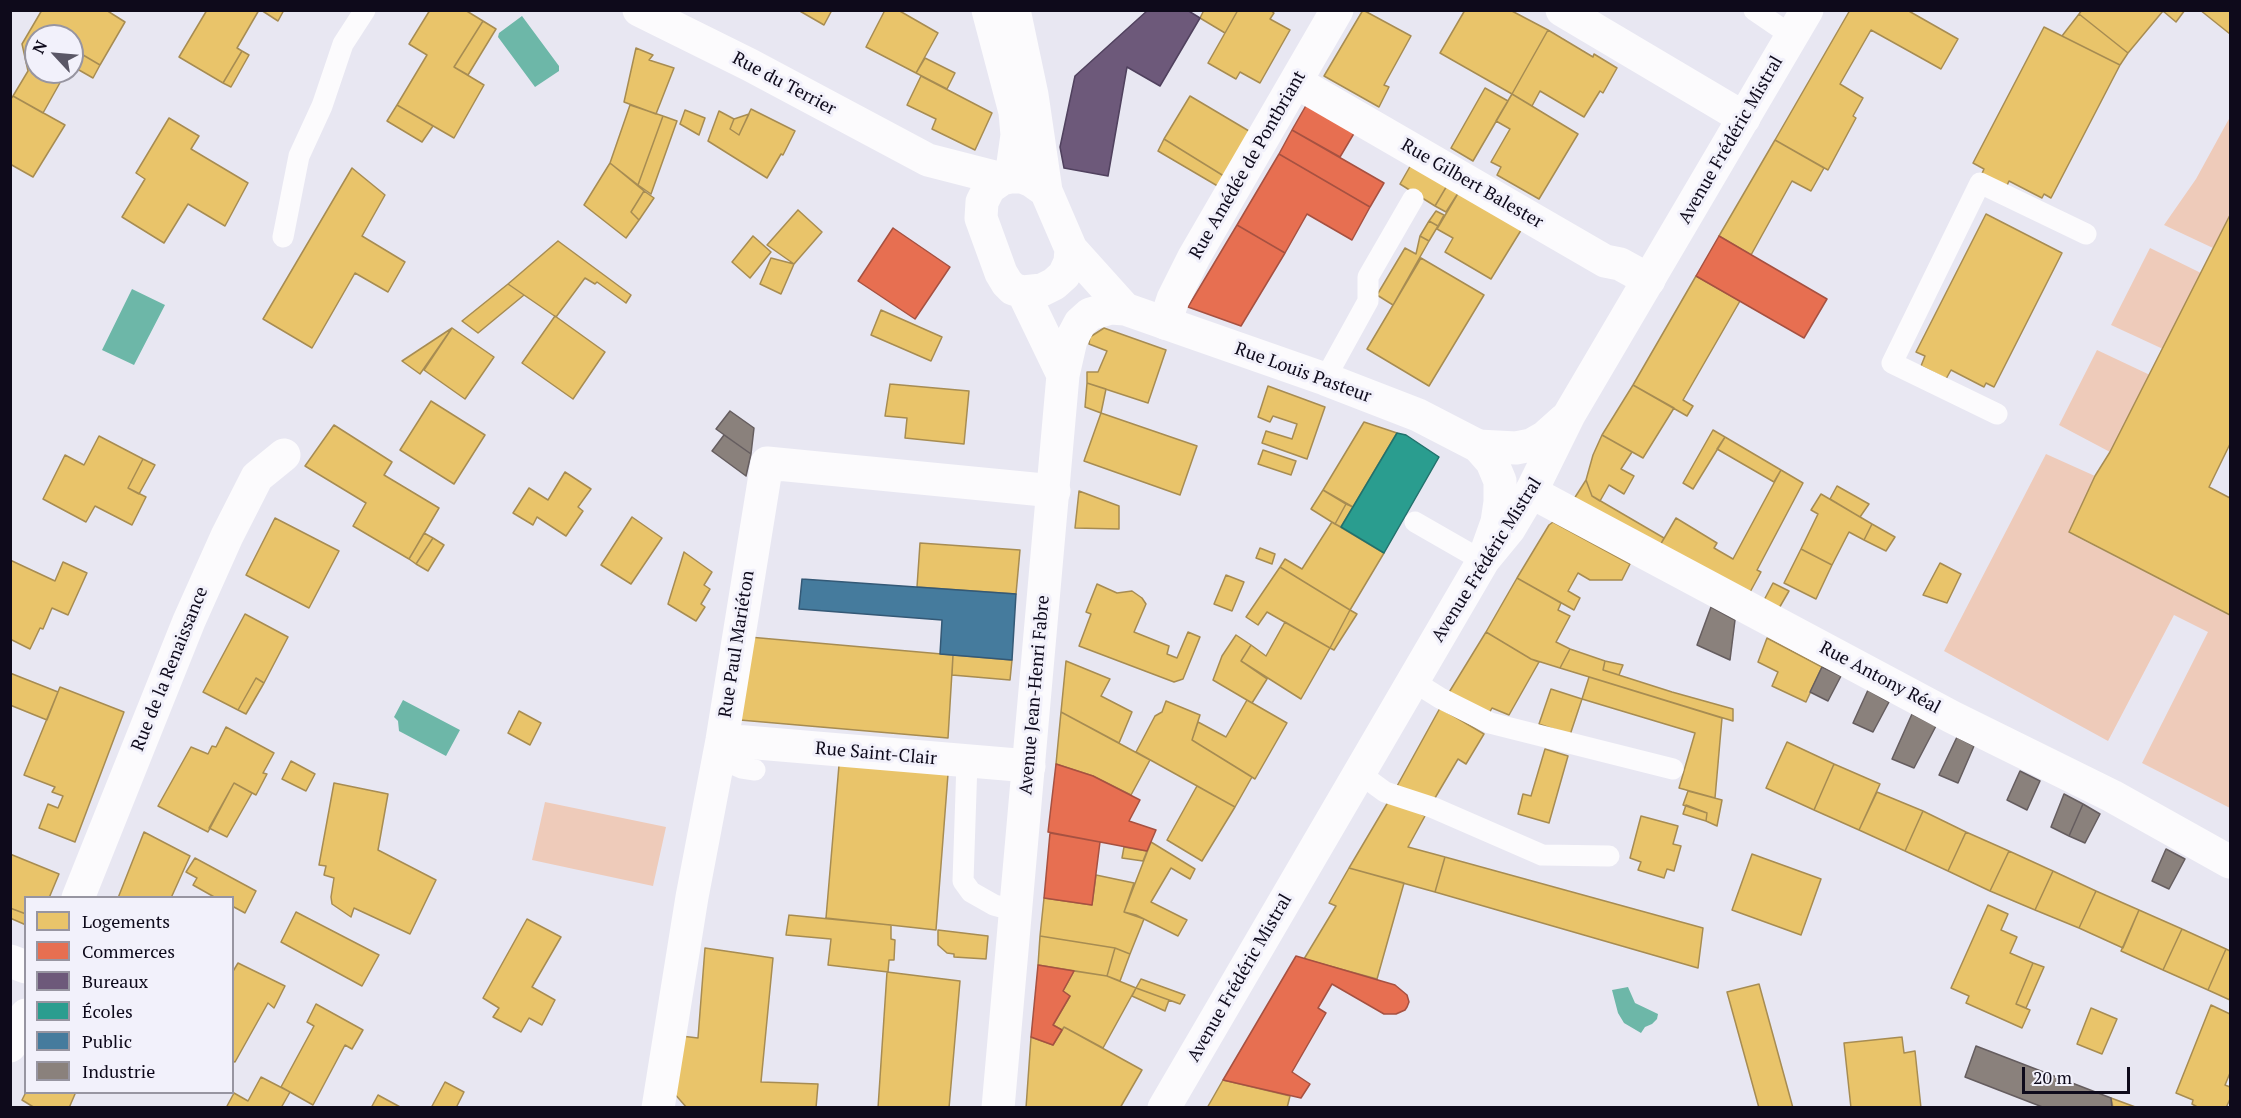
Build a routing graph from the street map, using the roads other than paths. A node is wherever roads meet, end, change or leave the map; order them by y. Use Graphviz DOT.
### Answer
graph roads {
  1 [pos="365,10"];
  2 [pos="639,10"];
  3 [pos="988,10"];
  4 [pos="1014,10"];
  5 [pos="1337,10"];
  6 [pos="1562,10"];
  7 [pos="1754,10"];
  8 [pos="1799,23"];
  9 [pos="1296,82"];
  10 [pos="1744,118"];
  11 [pos="928,160"];
  12 [pos="1006,178"];
  13 [pos="1046,191"];
  14 [pos="1413,199"];
  15 [pos="981,218"];
  16 [pos="2086,234"];
  17 [pos="283,237"];
  18 [pos="1071,249"];
  19 [pos="1649,280"];
  20 [pos="1023,292"];
  21 [pos="1125,309"];
  22 [pos="1165,323"];
  23 [pos="1063,375"];
  24 [pos="1325,379"];
  25 [pos="1997,414"];
  26 [pos="1569,415"];
  27 [pos="1478,446"];
  28 [pos="284,455"];
  29 [pos="1054,491"];
  30 [pos="1531,492"];
  31 [pos="1415,522"];
  32 [pos="1483,561"];
  33 [pos="1413,681"];
  34 [pos="721,749"];
  35 [pos="967,762"];
  36 [pos="1029,766"];
  37 [pos="1672,769"];
  38 [pos="755,770"];
  39 [pos="1359,773"];
  40 [pos="1609,856"];
  41 [pos="2230,862"];
  42 [pos="78,896"];
  43 [pos="1016,911"];
  44 [pos="10,960"];
  45 [pos="24,966"];
  46 [pos="24,1019"];
  47 [pos="10,1046"];
  48 [pos="658,1107"];
  49 [pos="998,1107"];
  50 [pos="1164,1107"];
  1 -- 17 [label="lane"];
  2 -- 11 [label="street, Rue du Terrier"];
  3 -- 12 [label="street"];
  4 -- 13 [label="street"];
  5 -- 9 [label="street, Rue Amédée de Pontbriant"];
  6 -- 10 [label="street"];
  7 -- 8 [label="lane"];
  8 -- 10 [label="street, Avenue Frédéric Mistral"];
  9 -- 19 [label="street, Rue Gilbert Balester"];
  9 -- 22 [label="street, Rue Amédée de Pontbriant"];
  10 -- 19 [label="street, Avenue Frédéric Mistral"];
  11 -- 12 [label="street, Rue du Terrier"];
  11 -- 15 [label="street, Rue du Terrier"];
  12 -- 13 [label="street"];
  12 -- 15 [label="street"];
  13 -- 18 [label="street"];
  14 -- 24 [label="lane"];
  15 -- 20 [label="street"];
  16 -- 25 [label="lane"];
  18 -- 20 [label="street"];
  18 -- 21 [label="street, Rue Louis Pasteur"];
  19 -- 26 [label="street, Avenue Frédéric Mistral"];
  20 -- 23 [label="street"];
  21 -- 22 [label="street, Rue Louis Pasteur"];
  21 -- 23 [label="street, Rue Louis Pasteur"];
  22 -- 24 [label="street, Rue Louis Pasteur"];
  23 -- 29 [label="street, Avenue Jean-Henri Fabre"];
  24 -- 27 [label="street, Rue Louis Pasteur"];
  26 -- 27 [label="street, Rue Louis Pasteur"];
  26 -- 30 [label="street, Avenue Frédéric Mistral"];
  27 -- 32 [label="street, Rue Louis Pasteur"];
  28 -- 42 [label="street, Rue de la Renaissance"];
  29 -- 34 [label="street, Rue Paul Mariéton"];
  29 -- 36 [label="street, Avenue Jean-Henri Fabre"];
  30 -- 32 [label="street, Avenue Frédéric Mistral"];
  30 -- 41 [label="street, Rue Antony Réal"];
  31 -- 32 [label="lane"];
  32 -- 33 [label="street, Avenue Frédéric Mistral"];
  33 -- 37 [label="lane"];
  33 -- 39 [label="street, Avenue Frédéric Mistral"];
  34 -- 35 [label="street, Rue Saint-Clair"];
  34 -- 38 [label="lane"];
  34 -- 48 [label="street, Rue Paul Mariéton"];
  35 -- 36 [label="street, Rue Saint-Clair"];
  35 -- 43 [label="lane"];
  36 -- 43 [label="street, Avenue Jean-Henri Fabre"];
  39 -- 40 [label="lane"];
  39 -- 50 [label="street, Avenue Frédéric Mistral"];
  43 -- 49 [label="street, Avenue Jean-Henri Fabre"];
  44 -- 45 [label="street"];
  46 -- 47 [label="street"];
}
